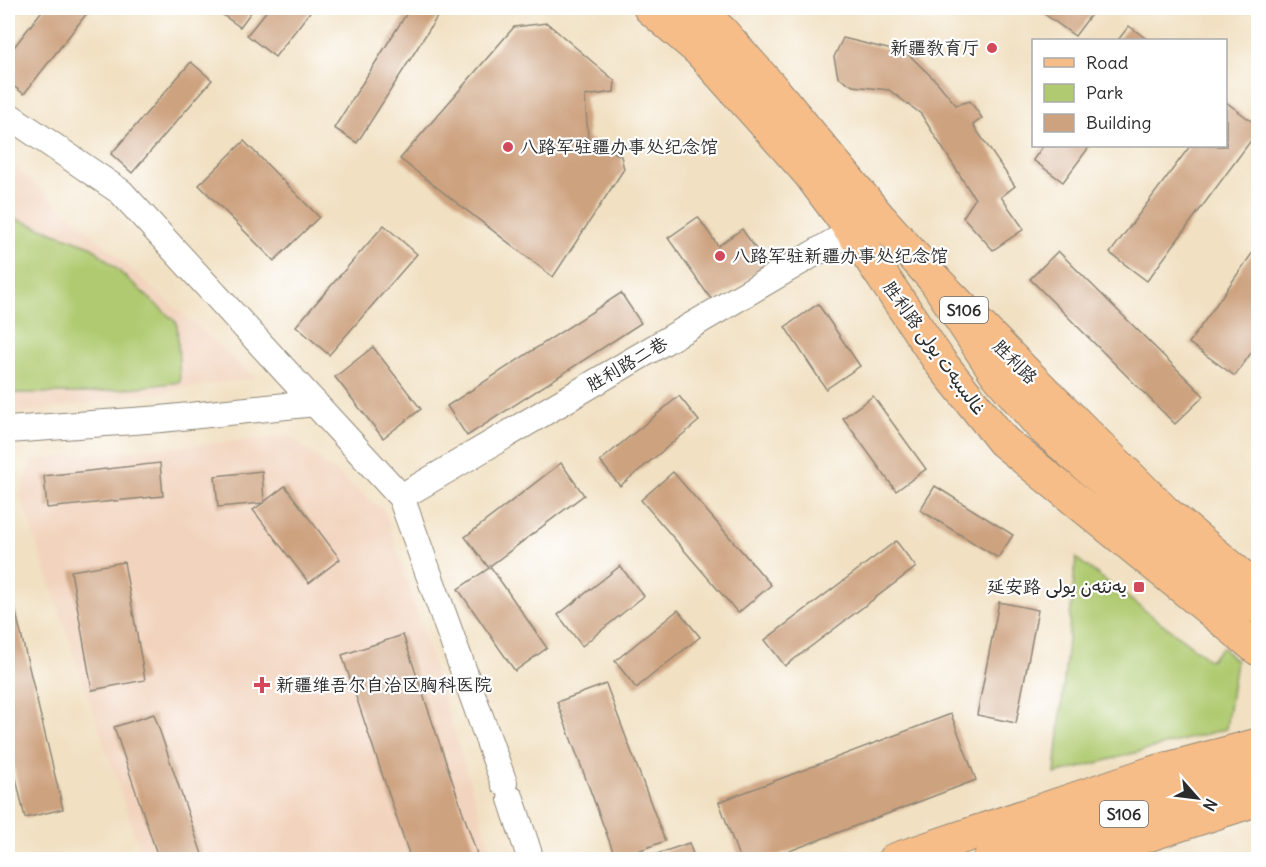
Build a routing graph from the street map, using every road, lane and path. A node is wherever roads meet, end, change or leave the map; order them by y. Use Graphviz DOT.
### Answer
graph roads {
  1 [pos="650,8"];
  2 [pos="694,8"];
  3 [pos="8,115"];
  4 [pos="852,231"];
  5 [pos="935,280"];
  6 [pos="315,403"];
  7 [pos="8,430"];
  8 [pos="401,497"];
  9 [pos="1258,590"];
  10 [pos="1258,607"];
  11 [pos="1258,649"];
  12 [pos="1258,745"];
  13 [pos="1258,766"];
  14 [pos="1258,799"];
  15 [pos="531,860"];
  16 [pos="894,860"];
  17 [pos="989,860"];
  18 [pos="1071,860"];
  1 -- 4 [label="main road, 胜利路 غالىبىيەت يولى / S106"];
  2 -- 5 [label="main road, 胜利路 / S106"];
  3 -- 6 [label="street"];
  4 -- 8 [label="street, 胜利路二巷"];
  4 -- 11 [label="main road, 胜利路 غالىبىيەت يولى / S106"];
  5 -- 9 [label="main road, 胜利路 / S106"];
  5 -- 10 [label="main road"];
  6 -- 7 [label="street"];
  6 -- 8 [label="street"];
  8 -- 15 [label="street"];
  12 -- 16 [label="main road"];
  13 -- 17 [label="main road, S106"];
  14 -- 18 [label="main road, S106"];
}
